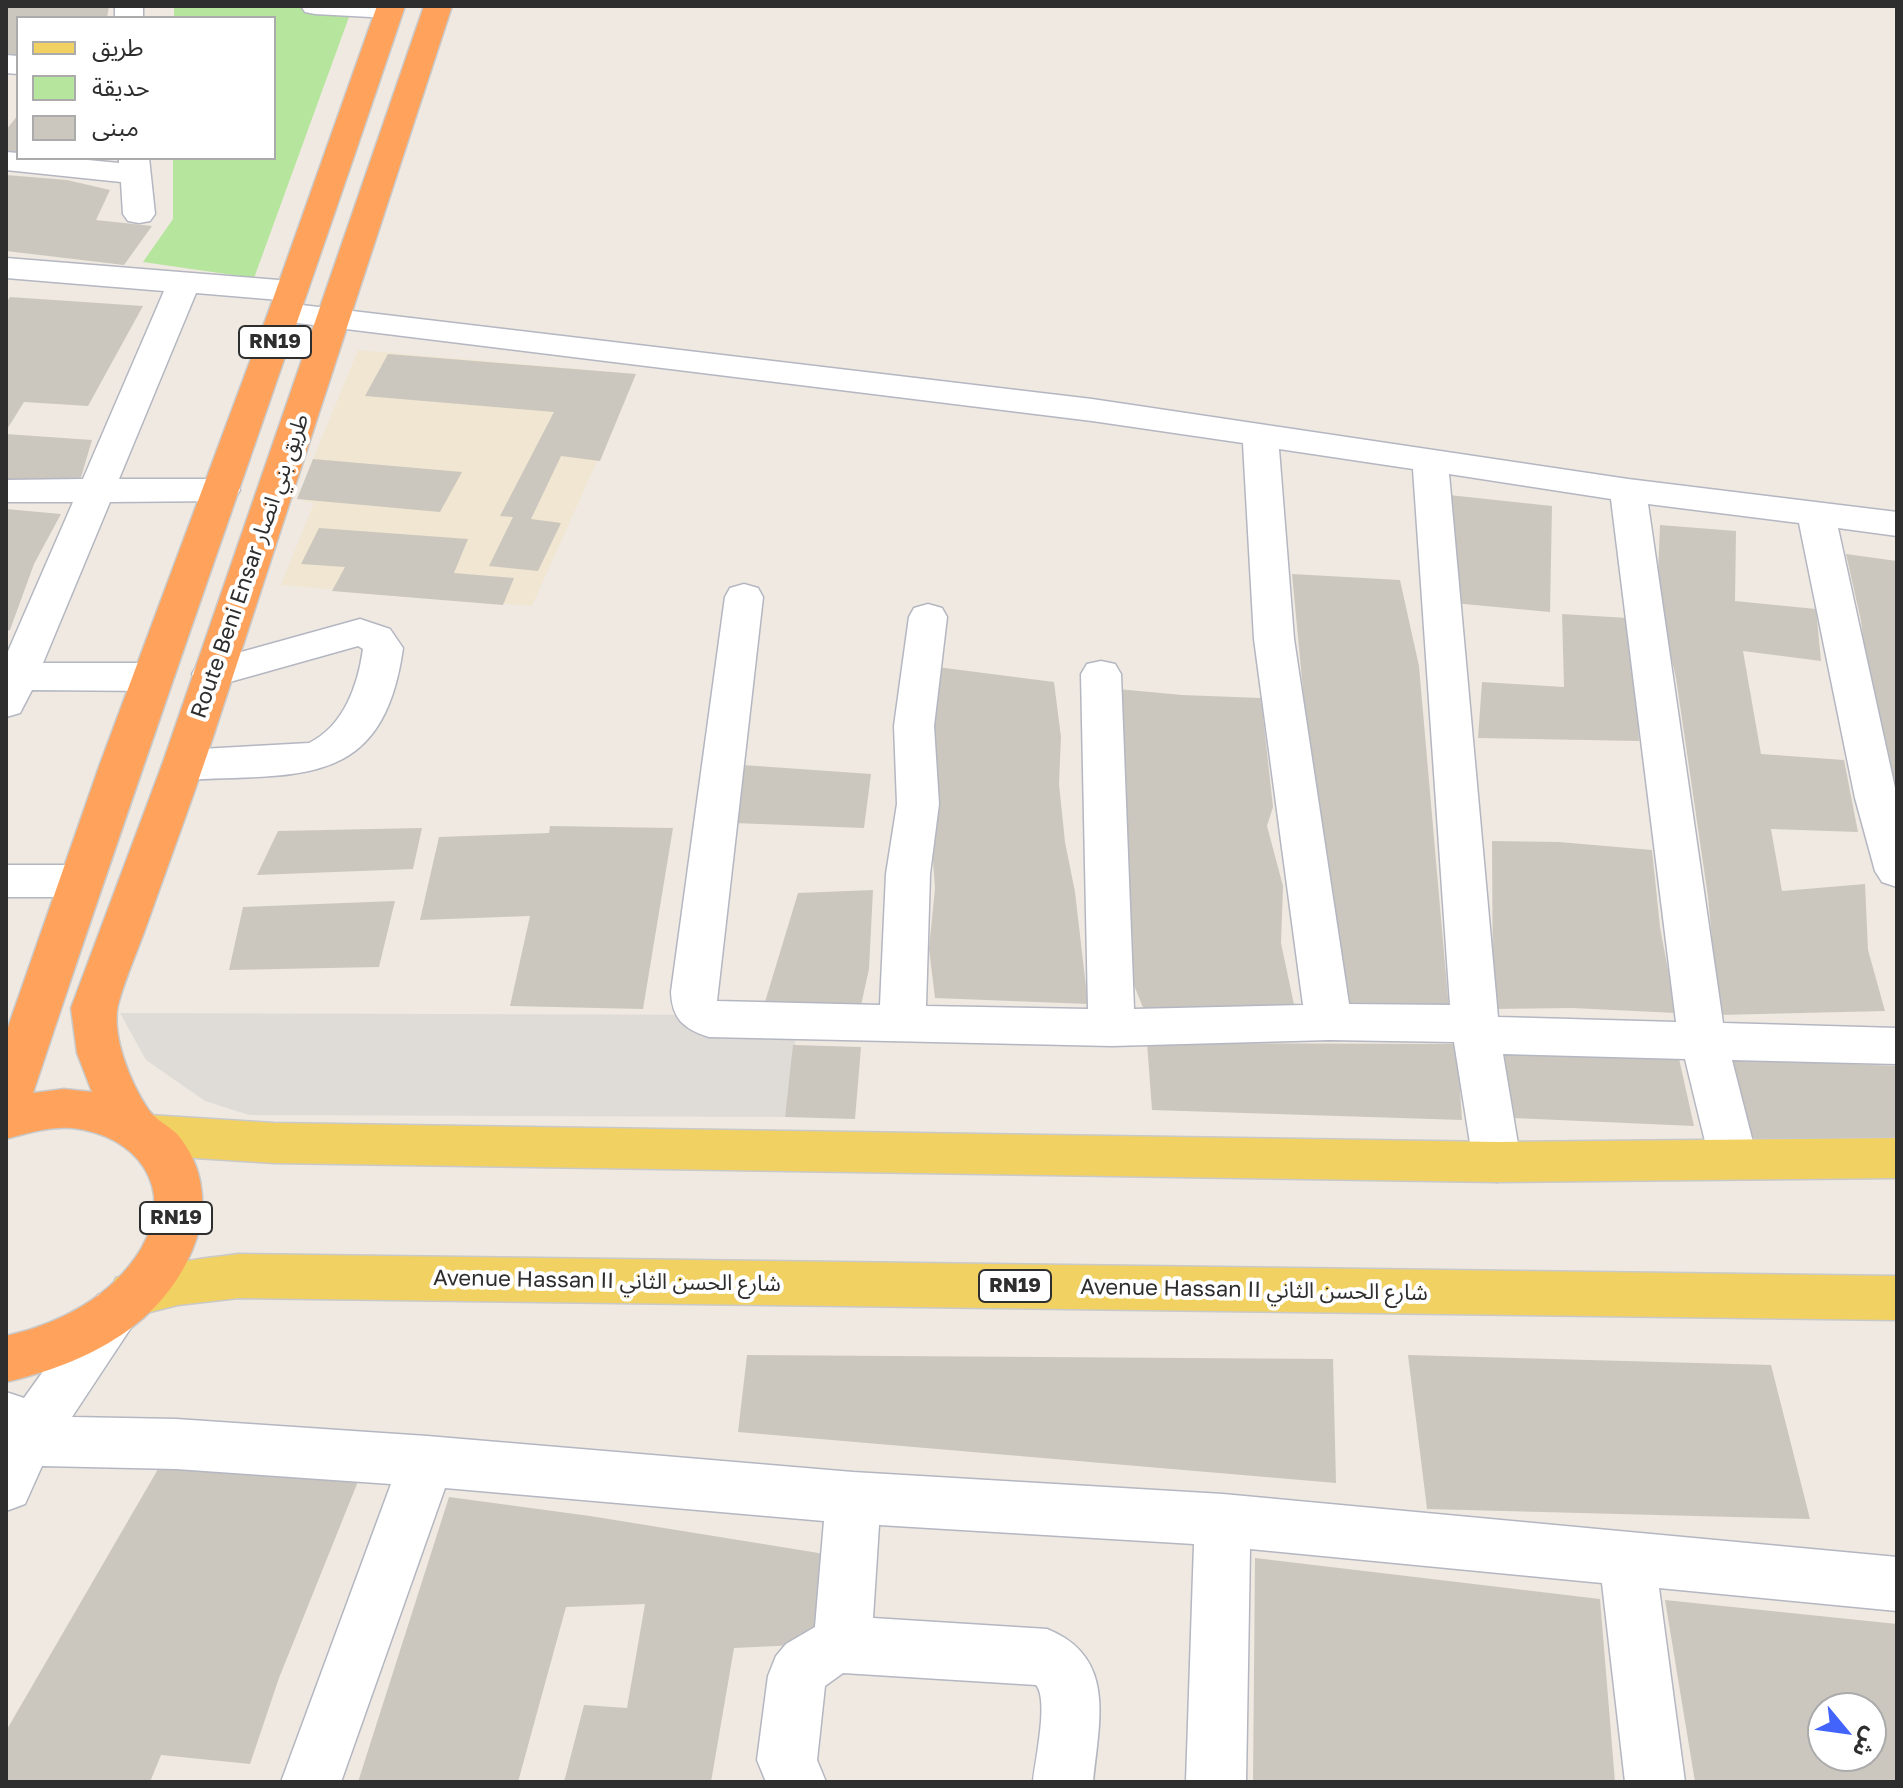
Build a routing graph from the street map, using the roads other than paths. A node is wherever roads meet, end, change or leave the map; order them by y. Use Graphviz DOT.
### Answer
graph roads {
  1 [pos="315,6"];
  2 [pos="438,6"];
  3 [pos="390,8"];
  4 [pos="6,161"];
  5 [pos="135,166"];
  6 [pos="139,214"];
  7 [pos="6,268"];
  8 [pos="183,285"];
  9 [pos="288,302"];
  10 [pos="334,318"];
  11 [pos="1260,434"];
  12 [pos="1430,460"];
  13 [pos="222,490"];
  14 [pos="1628,490"];
  15 [pos="6,491"];
  16 [pos="98,491"];
  17 [pos="1816,514"];
  18 [pos="1897,524"];
  19 [pos="744,597"];
  20 [pos="928,617"];
  21 [pos="212,674"];
  22 [pos="1101,674"];
  23 [pos="154,677"];
  24 [pos="10,685"];
  25 [pos="121,764"];
  26 [pos="183,765"];
  27 [pos="1897,871"];
  28 [pos="6,881"];
  29 [pos="81,881"];
  30 [pos="1329,1022"];
  31 [pos="902,1025"];
  32 [pos="1112,1028"];
  33 [pos="1476,1029"];
  34 [pos="1704,1042"];
  35 [pos="1897,1046"];
  36 [pos="6,1101"];
  37 [pos="6,1119"];
  38 [pos="140,1129"];
  39 [pos="1733,1158"];
  40 [pos="1897,1158"];
  41 [pos="1497,1162"];
  42 [pos="1897,1298"];
  43 [pos="125,1303"];
  44 [pos="6,1359"];
  45 [pos="12,1447"];
  46 [pos="427,1461"];
  47 [pos="853,1498"];
  48 [pos="1223,1520"];
  49 [pos="1627,1558"];
  50 [pos="1897,1584"];
  51 [pos="843,1645"];
  52 [pos="311,1782"];
  53 [pos="796,1782"];
  54 [pos="1063,1782"];
  55 [pos="1216,1782"];
  56 [pos="1655,1782"];
  1 -- 3 [label="street"];
  2 -- 10 [label="highway, Route Beni Ensar طريق بني انصار / RN19"];
  3 -- 9 [label="highway, RN19"];
  4 -- 5 [label="street"];
  5 -- 6 [label="street"];
  7 -- 8 [label="street"];
  8 -- 9 [label="street"];
  8 -- 16 [label="street"];
  9 -- 10 [label="street"];
  9 -- 13 [label="highway, RN19"];
  10 -- 11 [label="street"];
  10 -- 21 [label="highway, Route Beni Ensar طريق بني انصار / RN19"];
  11 -- 12 [label="street"];
  11 -- 30 [label="street"];
  12 -- 14 [label="street"];
  12 -- 33 [label="street"];
  13 -- 16 [label="street"];
  13 -- 23 [label="highway, RN19"];
  14 -- 17 [label="street"];
  14 -- 34 [label="street"];
  15 -- 16 [label="street"];
  16 -- 24 [label="street"];
  17 -- 18 [label="street"];
  17 -- 27 [label="street"];
  19 -- 31 [label="street"];
  20 -- 31 [label="street"];
  21 -- 23 [label="highway"];
  21 -- 26 [label="highway, Route Beni Ensar طريق بني انصار / RN19"];
  21 -- 26 [label="street"];
  22 -- 32 [label="street"];
  23 -- 24 [label="street"];
  23 -- 25 [label="highway, RN19"];
  25 -- 26 [label="highway"];
  25 -- 29 [label="highway, RN19"];
  26 -- 38 [label="highway, Route Beni Ensar طريق بني انصار / RN19"];
  28 -- 29 [label="street"];
  29 -- 36 [label="highway, RN19"];
  30 -- 32 [label="street"];
  30 -- 33 [label="street"];
  31 -- 32 [label="street"];
  33 -- 34 [label="street"];
  33 -- 41 [label="street"];
  34 -- 35 [label="street"];
  34 -- 39 [label="street"];
  37 -- 38 [label="highway"];
  38 -- 41 [label="main road"];
  38 -- 43 [label="highway, RN19"];
  39 -- 40 [label="main road"];
  39 -- 41 [label="main road"];
  42 -- 43 [label="main road, Avenue Hassan II شارع الحسن الثاني / RN19"];
  43 -- 44 [label="highway, RN19"];
  43 -- 45 [label="street"];
  45 -- 46 [label="street"];
  46 -- 47 [label="street"];
  46 -- 52 [label="street"];
  47 -- 48 [label="street"];
  47 -- 51 [label="street"];
  48 -- 49 [label="street"];
  48 -- 55 [label="street"];
  49 -- 50 [label="street"];
  49 -- 56 [label="street"];
  51 -- 53 [label="street"];
  51 -- 54 [label="street"];
}
